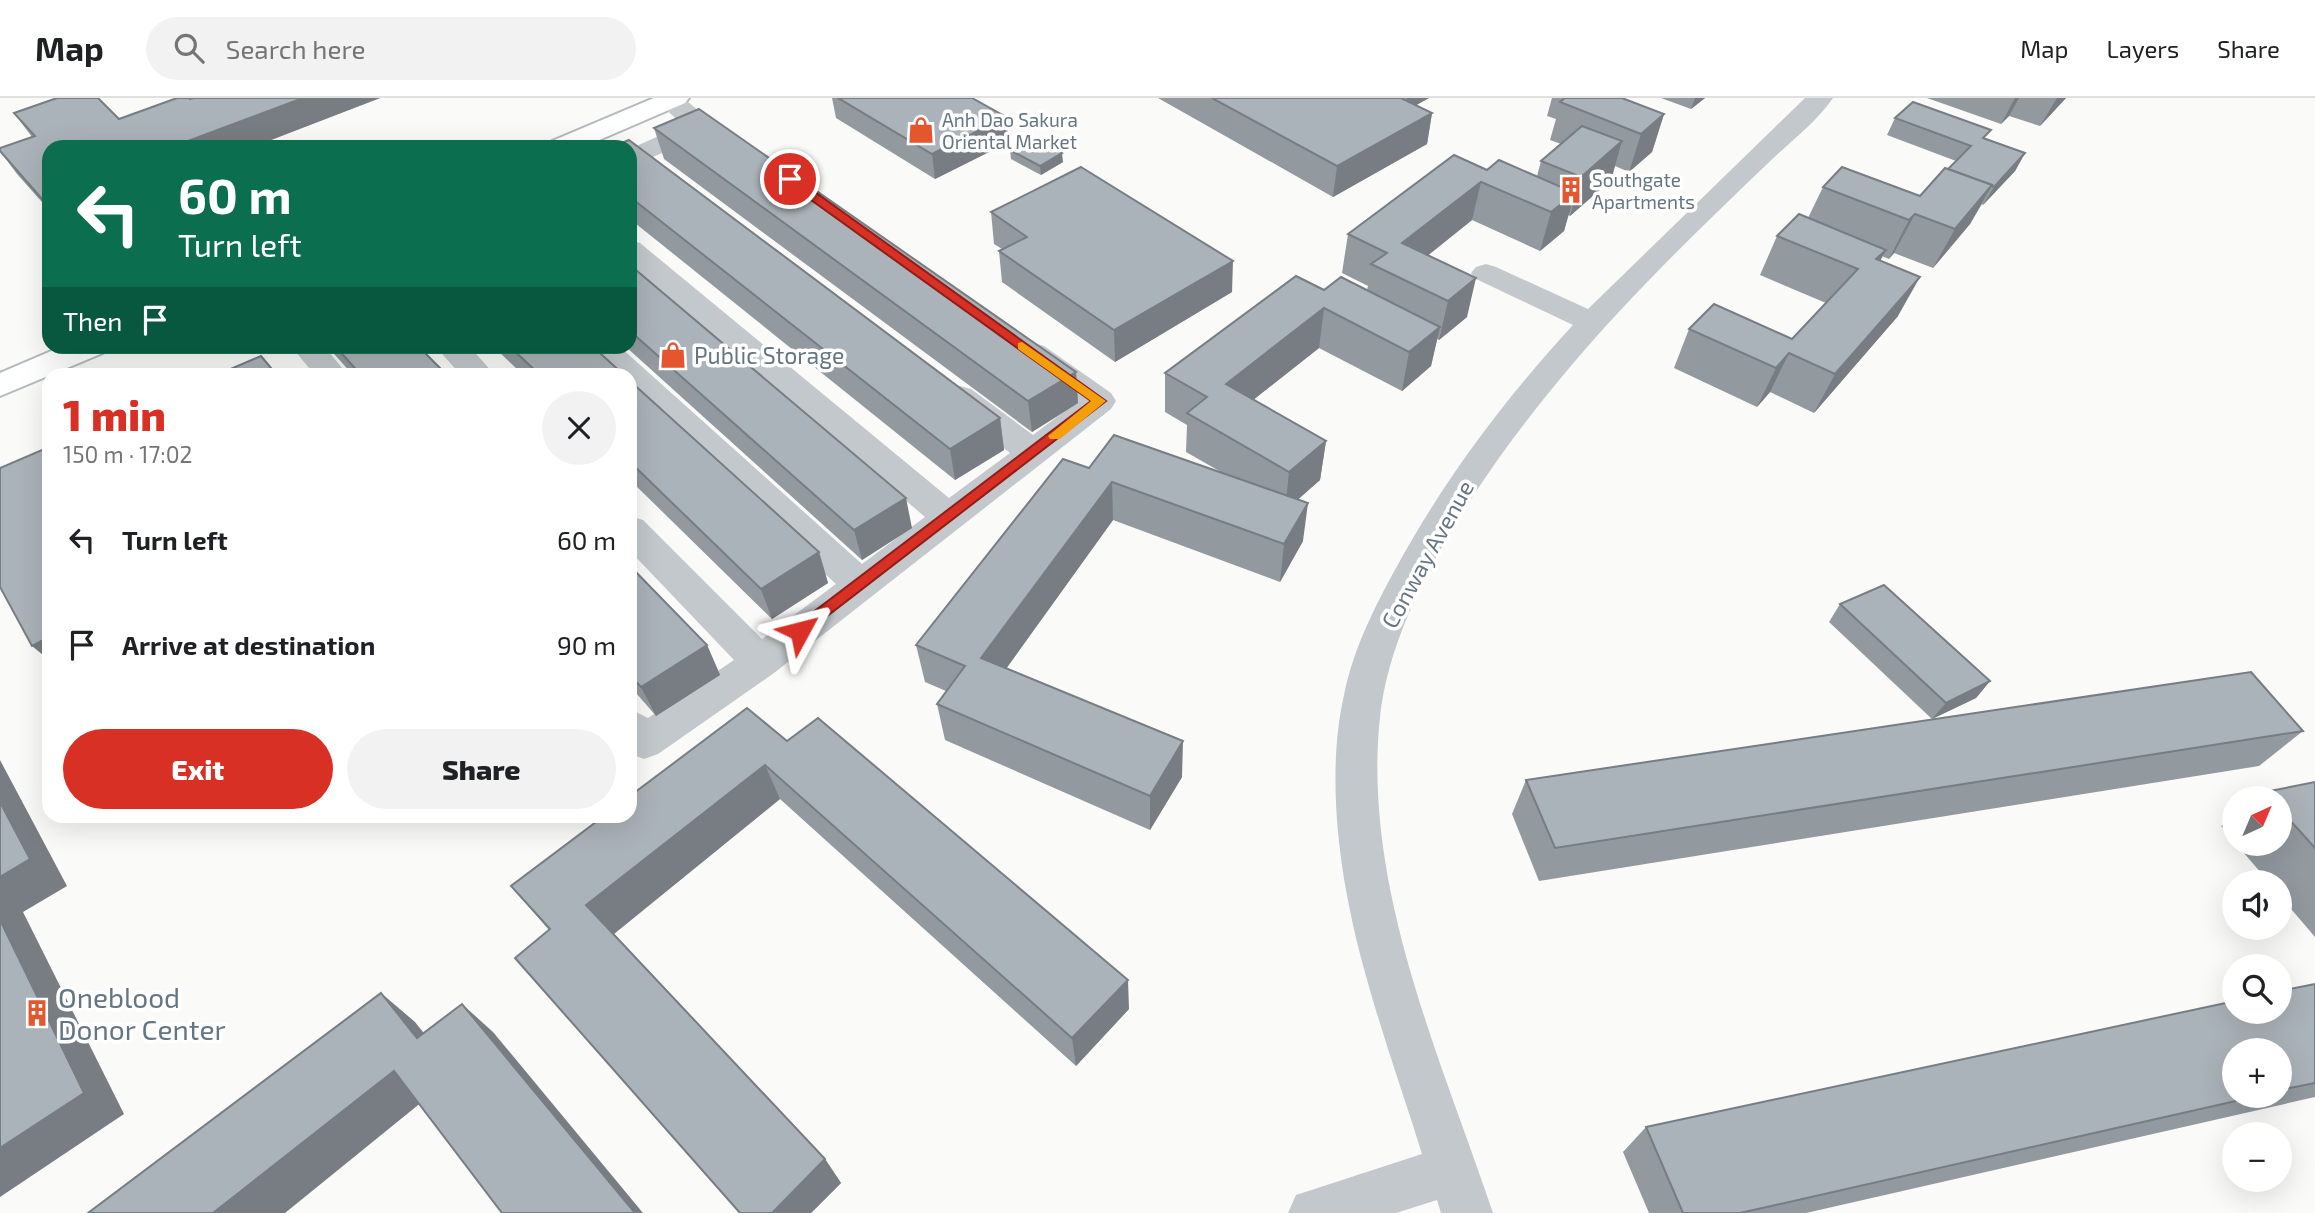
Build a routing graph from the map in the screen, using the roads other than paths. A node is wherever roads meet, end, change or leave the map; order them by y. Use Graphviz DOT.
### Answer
graph roads {
  1 [pos="1820,98"];
  2 [pos="673,99"];
  3 [pos="697,128"];
  4 [pos="729,135"];
  5 [pos="577,140"];
  6 [pos="645,161"];
  7 [pos="637,255"];
  8 [pos="1486,273"];
  9 [pos="1591,322"];
  10 [pos="1011,338"];
  11 [pos="73,354"];
  12 [pos="313,354"];
  13 [pos="458,354"];
  14 [pos="608,354"];
  15 [pos="326,368"];
  16 [pos="472,368"];
  17 [pos="623,368"];
  18 [pos="935,378"];
  19 [pos="637,381"];
  20 [pos="0,385"];
  21 [pos="1033,453"];
  22 [pos="948,517"];
  23 [pos="637,536"];
  24 [pos="860,584"];
  25 [pos="760,662"];
  26 [pos="637,734"];
  27 [pos="1460,1191"];
  28 [pos="1314,1213"];
  1 -- 9 [label="street, Conway Avenue"];
  2 -- 3 [label="street"];
  2 -- 5 [label="main road"];
  3 -- 4 [label="street"];
  3 -- 6 [label="street"];
  7 -- 22 [label="street"];
  8 -- 9 [label="street"];
  9 -- 27 [label="street, Conway Avenue"];
  10 -- 21 [label="street"];
  11 -- 20 [label="main road"];
  12 -- 15 [label="street"];
  13 -- 16 [label="street"];
  14 -- 17 [label="street"];
  18 -- 21 [label="street"];
  19 -- 24 [label="street"];
  21 -- 22 [label="street"];
  22 -- 24 [label="street"];
  23 -- 25 [label="street"];
  24 -- 25 [label="street"];
  25 -- 26 [label="street"];
  27 -- 28 [label="street"];
}
